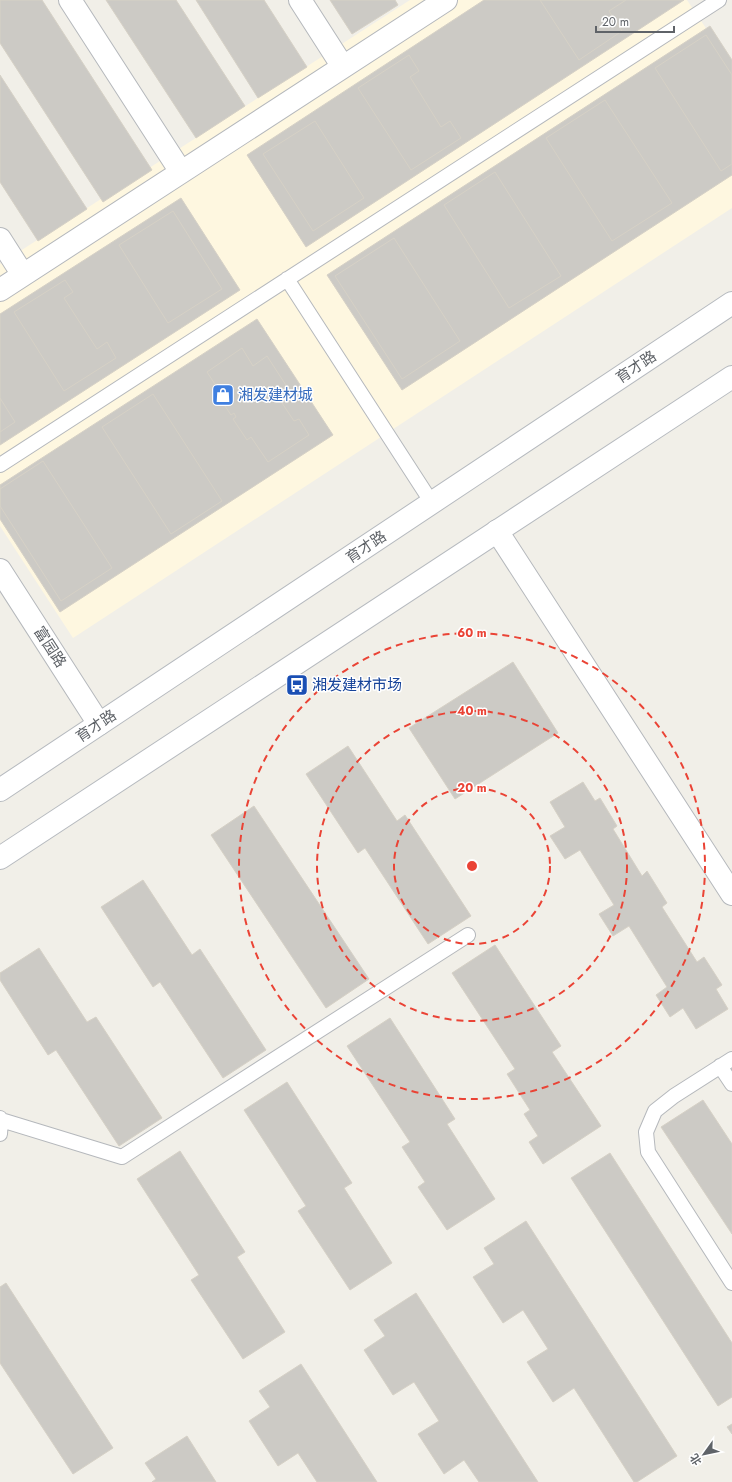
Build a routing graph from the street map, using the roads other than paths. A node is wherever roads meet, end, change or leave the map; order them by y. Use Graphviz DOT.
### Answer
graph roads {
  1 [pos="70,0"];
  2 [pos="300,0"];
  3 [pos="446,0"];
  4 [pos="719,0"];
  5 [pos="342,67"];
  6 [pos="181,172"];
  7 [pos="0,239"];
  8 [pos="23,275"];
  9 [pos="287,279"];
  10 [pos="0,290"];
  11 [pos="732,303"];
  12 [pos="732,377"];
  13 [pos="0,465"];
  14 [pos="432,503"];
  15 [pos="497,531"];
  16 [pos="0,570"];
  17 [pos="99,724"];
  18 [pos="0,790"];
  19 [pos="0,858"];
  20 [pos="732,894"];
  21 [pos="468,935"];
  22 [pos="726,1062"];
  23 [pos="732,1084"];
  24 [pos="1,1119"];
  25 [pos="0,1134"];
  26 [pos="732,1283"];
  1 -- 6 [label="main road"];
  2 -- 5 [label="main road"];
  3 -- 5 [label="main road"];
  4 -- 9 [label="lane"];
  5 -- 6 [label="main road"];
  6 -- 8 [label="main road"];
  7 -- 8 [label="main road"];
  8 -- 10 [label="main road"];
  9 -- 13 [label="lane"];
  9 -- 14 [label="lane"];
  11 -- 14 [label="main road, 育才路"];
  12 -- 15 [label="main road"];
  14 -- 17 [label="main road, 育才路"];
  15 -- 19 [label="main road"];
  15 -- 20 [label="main road"];
  16 -- 17 [label="main road, 富园路"];
  17 -- 18 [label="main road, 育才路"];
  21 -- 24 [label="lane"];
  22 -- 23 [label="lane"];
  22 -- 26 [label="lane"];
  24 -- 25 [label="lane"];
}
